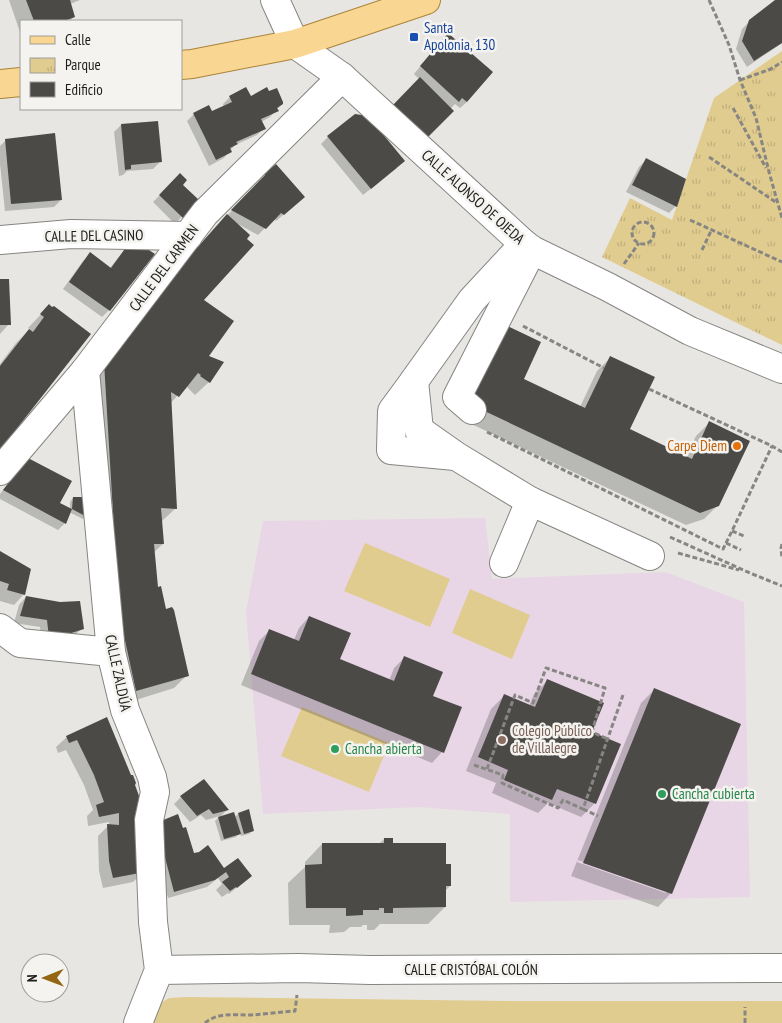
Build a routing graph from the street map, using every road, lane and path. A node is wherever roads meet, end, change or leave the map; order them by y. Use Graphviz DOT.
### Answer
graph roads {
  1 [pos="275,0"];
  2 [pos="426,0"];
  3 [pos="709,0"];
  4 [pos="295,44"];
  5 [pos="782,62"];
  6 [pos="182,65"];
  7 [pos="342,77"];
  8 [pos="740,80"];
  9 [pos="20,82"];
  10 [pos="0,84"];
  11 [pos="733,108"];
  12 [pos="709,157"];
  13 [pos="769,172"];
  14 [pos="778,203"];
  15 [pos="782,218"];
  16 [pos="690,220"];
  17 [pos="712,229"];
  18 [pos="188,236"];
  19 [pos="632,236"];
  20 [pos="0,240"];
  21 [pos="528,247"];
  22 [pos="702,250"];
  23 [pos="782,262"];
  24 [pos="519,324"];
  25 [pos="604,368"];
  26 [pos="782,368"];
  27 [pos="85,371"];
  28 [pos="649,389"];
  29 [pos="478,421"];
  30 [pos="772,446"];
  31 [pos="782,452"];
  32 [pos="0,471"];
  33 [pos="530,501"];
  34 [pos="732,531"];
  35 [pos="744,536"];
  36 [pos="726,543"];
  37 [pos="782,544"];
  38 [pos="741,550"];
  39 [pos="677,553"];
  40 [pos="650,556"];
  41 [pos="782,558"];
  42 [pos="504,563"];
  43 [pos="750,573"];
  44 [pos="0,628"];
  45 [pos="111,652"];
  46 [pos="623,695"];
  47 [pos="608,738"];
  48 [pos="474,765"];
  49 [pos="487,769"];
  50 [pos="583,809"];
  51 [pos="598,816"];
  52 [pos="298,968"];
  53 [pos="782,968"];
  54 [pos="159,970"];
  55 [pos="745,1007"];
  56 [pos="138,1023"];
  57 [pos="205,1023"];
  58 [pos="745,1023"];
  1 -- 4 [label="street"];
  2 -- 4 [label="main road"];
  3 -- 8 [label="path"];
  4 -- 6 [label="main road"];
  4 -- 7 [label="street, CALLE ALONSO DE OJEDA"];
  5 -- 8 [label="path"];
  7 -- 18 [label="street, CALLE DEL CARMEN"];
  7 -- 21 [label="street, CALLE ALONSO DE OJEDA"];
  8 -- 13 [label="path"];
  9 -- 10 [label="main road"];
  11 -- 13 [label="path"];
  12 -- 14 [label="path"];
  13 -- 14 [label="path"];
  14 -- 15 [label="path"];
  16 -- 17 [label="path"];
  17 -- 22 [label="path"];
  17 -- 23 [label="path"];
  18 -- 20 [label="street, CALLE DEL CASINO"];
  18 -- 27 [label="street, CALLE DEL CARMEN"];
  19 -- 19 [label="path"];
  21 -- 26 [label="street, CALLE ALONSO DE OJEDA"];
  21 -- 29 [label="street"];
  21 -- 33 [label="street"];
  24 -- 25 [label="path"];
  27 -- 32 [label="street, CALLE DEL CARMEN"];
  27 -- 45 [label="street, CALLE ZALDÚA"];
  28 -- 30 [label="path"];
  29 -- 36 [label="path"];
  30 -- 31 [label="path"];
  30 -- 34 [label="path"];
  33 -- 40 [label="street"];
  33 -- 42 [label="street"];
  34 -- 35 [label="path"];
  34 -- 36 [label="path"];
  36 -- 38 [label="path"];
  37 -- 41 [label="path"];
  39 -- 43 [label="path"];
  44 -- 45 [label="street"];
  45 -- 54 [label="street, CALLE ZALDÚA"];
  46 -- 47 [label="path"];
  47 -- 49 [label="path"];
  47 -- 50 [label="path"];
  48 -- 49 [label="path"];
  49 -- 50 [label="path"];
  50 -- 51 [label="path"];
  52 -- 53 [label="street, CALLE CRISTÓBAL COLÓN"];
  52 -- 54 [label="street, CALLE CRISTÓBAL COLÓN"];
  52 -- 57 [label="path"];
  54 -- 56 [label="street"];
  55 -- 58 [label="path"];
}
